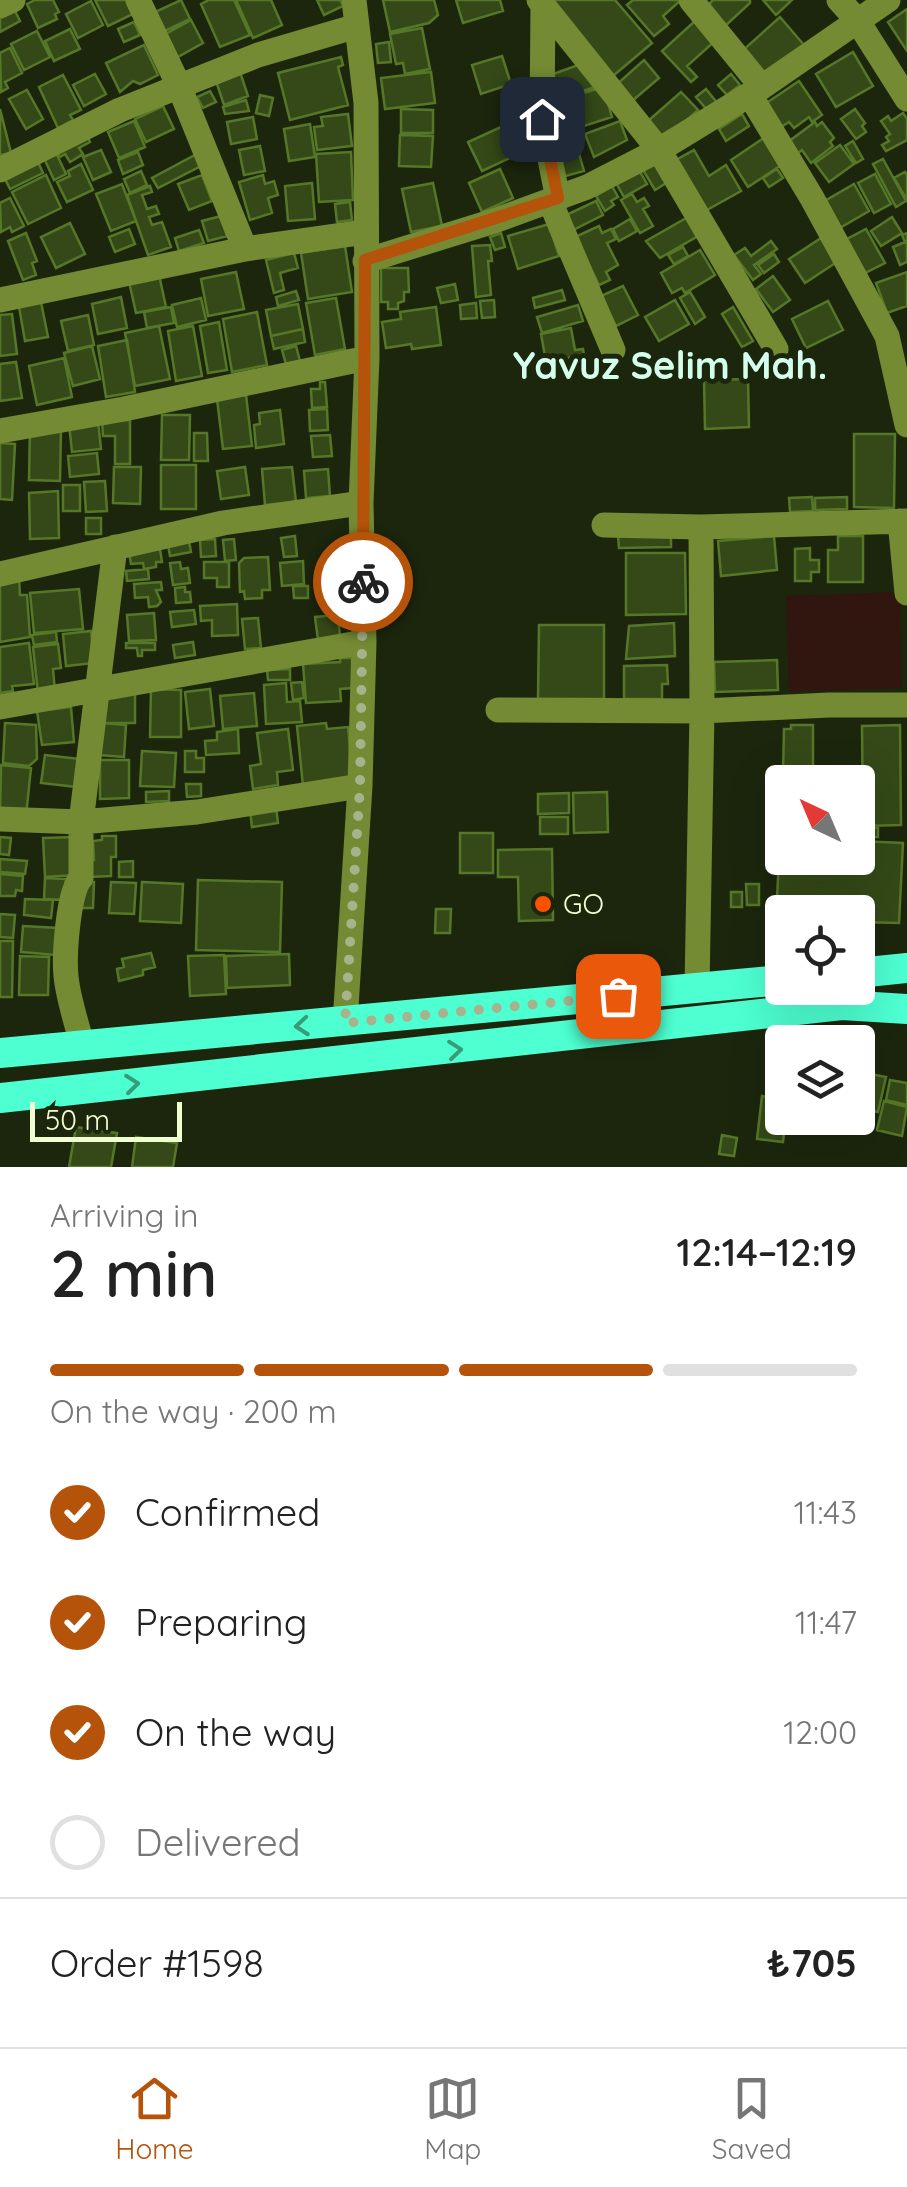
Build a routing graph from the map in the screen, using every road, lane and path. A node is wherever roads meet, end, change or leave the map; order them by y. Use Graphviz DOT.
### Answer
graph roads {
  1 [pos="14,0"];
  2 [pos="138,0"];
  3 [pos="691,0"];
  4 [pos="839,0"];
  5 [pos="888,0"];
  6 [pos="541,2"];
  7 [pos="0,6"];
  8 [pos="355,13"];
  9 [pos="857,20"];
  10 [pos="179,86"];
  11 [pos="756,91"];
  12 [pos="907,99"];
  13 [pos="659,150"];
  14 [pos="0,170"];
  15 [pos="554,200"];
  16 [pos="365,232"];
  17 [pos="245,249"];
  18 [pos="365,260"];
  19 [pos="0,300"];
  20 [pos="612,350"];
  21 [pos="776,350"];
  22 [pos="367,358"];
  23 [pos="907,425"];
  24 [pos="0,431"];
  25 [pos="361,503"];
  26 [pos="904,521"];
  27 [pos="604,525"];
  28 [pos="701,526"];
  29 [pos="115,546"];
  30 [pos="0,574"];
  31 [pos="907,593"];
  32 [pos="364,642"];
  33 [pos="97,691"];
  34 [pos="907,706"];
  35 [pos="0,707"];
  36 [pos="498,710"];
  37 [pos="702,711"];
  38 [pos="360,786"];
  39 [pos="0,819"];
  40 [pos="80,822"];
  41 [pos="907,968"];
  42 [pos="875,971"];
  43 [pos="765,982"];
  44 [pos="696,988"];
  45 [pos="907,1008"];
  46 [pos="345,1023"];
  47 [pos="82,1045"];
  48 [pos="0,1053"];
  49 [pos="0,1098"];
  1 -- 7 [label="street"];
  2 -- 10 [label="street"];
  3 -- 11 [label="street"];
  4 -- 9 [label="street"];
  5 -- 9 [label="street"];
  6 -- 13 [label="street"];
  6 -- 15 [label="street"];
  8 -- 10 [label="street"];
  8 -- 16 [label="street"];
  9 -- 11 [label="street"];
  9 -- 12 [label="street"];
  10 -- 14 [label="street"];
  10 -- 17 [label="street"];
  11 -- 13 [label="street"];
  11 -- 23 [label="street"];
  13 -- 15 [label="street"];
  13 -- 21 [label="street"];
  15 -- 18 [label="street"];
  15 -- 20 [label="street"];
  16 -- 17 [label="street"];
  16 -- 18 [label="street"];
  17 -- 19 [label="street"];
  18 -- 22 [label="street"];
  22 -- 24 [label="street"];
  22 -- 25 [label="street"];
  25 -- 29 [label="street"];
  25 -- 32 [label="street"];
  26 -- 28 [label="street"];
  26 -- 31 [label="street"];
  27 -- 28 [label="street"];
  28 -- 37 [label="street"];
  29 -- 30 [label="street"];
  29 -- 33 [label="street"];
  32 -- 33 [label="street"];
  32 -- 38 [label="street"];
  33 -- 35 [label="street"];
  33 -- 40 [label="street"];
  34 -- 37 [label="street"];
  36 -- 37 [label="street"];
  37 -- 44 [label="street"];
  38 -- 40 [label="street"];
  38 -- 46 [label="street"];
  39 -- 40 [label="street"];
  40 -- 47 [label="street"];
  41 -- 42 [label="highway"];
  43 -- 44 [label="highway"];
  44 -- 46 [label="highway"];
  49 -- 45 [label="highway, one-way"];
  46 -- 47 [label="highway, one-way"];
  47 -- 48 [label="highway"];
}
